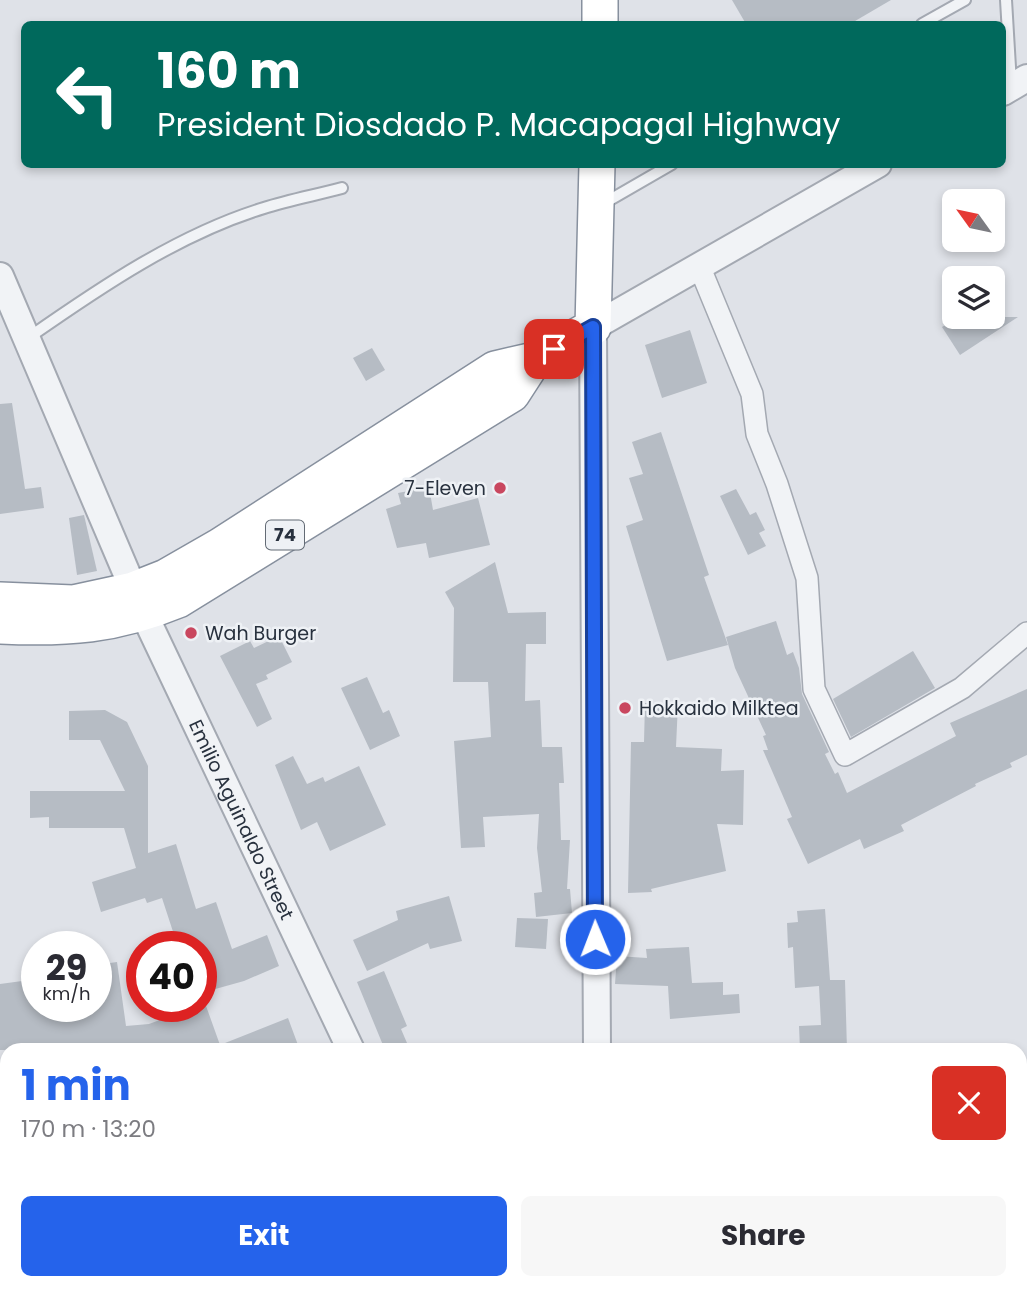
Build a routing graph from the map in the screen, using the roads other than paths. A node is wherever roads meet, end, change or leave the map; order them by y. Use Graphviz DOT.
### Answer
graph roads {
  1 [pos="600,0"];
  2 [pos="965,0"];
  3 [pos="1006,0"];
  4 [pos="600,21"];
  5 [pos="927,21"];
  6 [pos="1014,86"];
  7 [pos="597,168"];
  8 [pos="665,168"];
  9 [pos="871,168"];
  10 [pos="342,188"];
  11 [pos="596,208"];
  12 [pos="700,268"];
  13 [pos="0,276"];
  14 [pos="593,327"];
  15 [pos="26,339"];
  16 [pos="0,600"];
  17 [pos="138,602"];
  18 [pos="0,626"];
  19 [pos="1027,633"];
  20 [pos="348,1043"];
  21 [pos="597,1043"];
  1 -- 4 [label="highway"];
  2 -- 5 [label="lane"];
  3 -- 6 [label="lane"];
  7 -- 11 [label="highway"];
  8 -- 11 [label="lane"];
  9 -- 12 [label="street"];
  10 -- 15 [label="lane"];
  11 -- 14 [label="highway"];
  12 -- 14 [label="street"];
  12 -- 19 [label="street"];
  13 -- 15 [label="street, Emilio Aguinaldo Street"];
  14 -- 17 [label="highway, 74"];
  14 -- 21 [label="street"];
  15 -- 17 [label="street, Emilio Aguinaldo Street"];
  16 -- 17 [label="highway, 74"];
  17 -- 18 [label="highway, 74"];
  17 -- 20 [label="street, Emilio Aguinaldo Street"];
}
